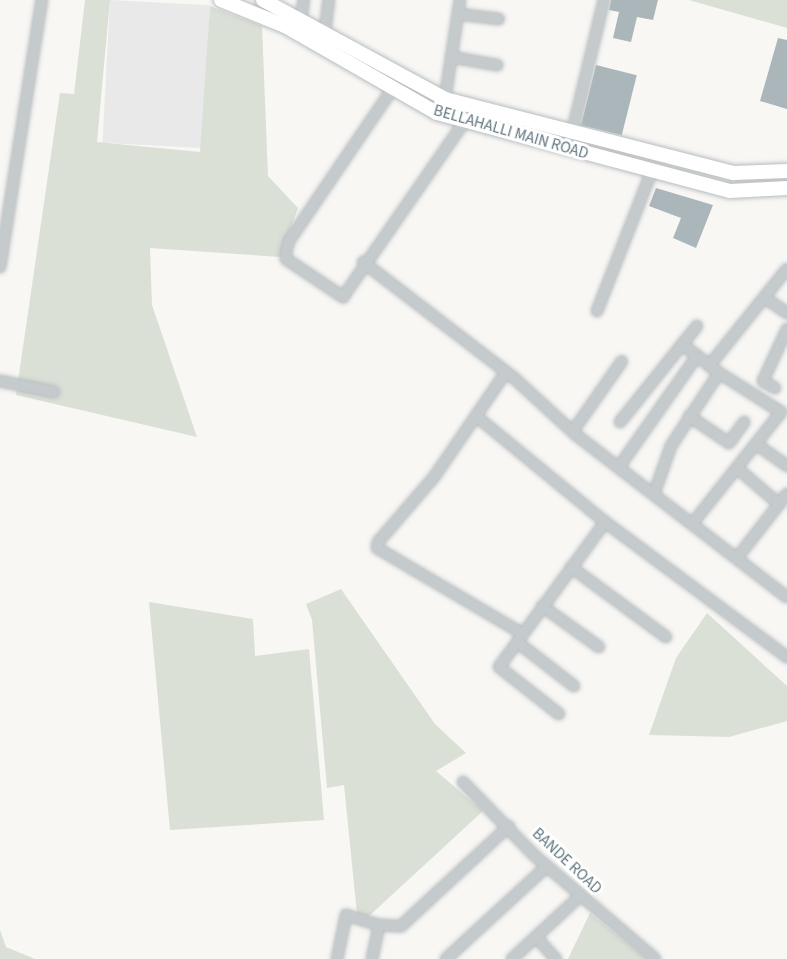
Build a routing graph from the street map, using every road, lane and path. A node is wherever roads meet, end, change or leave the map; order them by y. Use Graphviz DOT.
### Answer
graph roads {
  1 [pos="42,0"];
  2 [pos="221,0"];
  3 [pos="263,0"];
  4 [pos="304,0"];
  5 [pos="329,0"];
  6 [pos="460,0"];
  7 [pos="604,0"];
  8 [pos="458,14"];
  9 [pos="301,18"];
  10 [pos="500,19"];
  11 [pos="325,31"];
  12 [pos="451,57"];
  13 [pos="497,65"];
  14 [pos="393,88"];
  15 [pos="444,99"];
  16 [pos="465,121"];
  17 [pos="572,134"];
  18 [pos="568,150"];
  19 [pos="652,171"];
  20 [pos="787,171"];
  21 [pos="787,188"];
  22 [pos="363,262"];
  23 [pos="0,267"];
  24 [pos="787,269"];
  25 [pos="765,298"];
  26 [pos="597,311"];
  27 [pos="787,313"];
  28 [pos="697,326"];
  29 [pos="787,329"];
  30 [pos="682,344"];
  31 [pos="697,356"];
  32 [pos="622,361"];
  33 [pos="709,366"];
  34 [pos="506,372"];
  35 [pos="718,373"];
  36 [pos="0,381"];
  37 [pos="775,388"];
  38 [pos="54,392"];
  39 [pos="784,413"];
  40 [pos="476,416"];
  41 [pos="689,416"];
  42 [pos="620,422"];
  43 [pos="744,422"];
  44 [pos="573,431"];
  45 [pos="756,444"];
  46 [pos="787,466"];
  47 [pos="619,467"];
  48 [pos="737,468"];
  49 [pos="654,494"];
  50 [pos="787,494"];
  51 [pos="779,504"];
  52 [pos="605,522"];
  53 [pos="692,524"];
  54 [pos="737,558"];
  55 [pos="571,567"];
  56 [pos="787,597"];
  57 [pos="542,606"];
  58 [pos="666,637"];
  59 [pos="520,638"];
  60 [pos="598,647"];
  61 [pos="787,657"];
  62 [pos="574,686"];
  63 [pos="560,714"];
  64 [pos="463,782"];
  65 [pos="509,826"];
  66 [pos="547,866"];
  67 [pos="581,895"];
  68 [pos="379,925"];
  69 [pos="536,937"];
  70 [pos="337,959"];
  71 [pos="372,959"];
  72 [pos="446,959"];
  73 [pos="512,959"];
  74 [pos="556,959"];
  75 [pos="655,959"];
  1 -- 23 [label="street"];
  2 -- 14 [label="main road, BELLAHALLI MAIN ROAD"];
  3 -- 9 [label="main road, BELLAHALLI MAIN ROAD"];
  4 -- 9 [label="street"];
  5 -- 11 [label="street"];
  6 -- 8 [label="street"];
  7 -- 17 [label="street"];
  8 -- 10 [label="street"];
  8 -- 12 [label="street"];
  9 -- 11 [label="main road, BELLAHALLI MAIN ROAD"];
  11 -- 15 [label="main road, BELLAHALLI MAIN ROAD"];
  12 -- 13 [label="street"];
  12 -- 15 [label="street"];
  14 -- 16 [label="main road, BELLAHALLI MAIN ROAD"];
  14 -- 22 [label="street"];
  15 -- 17 [label="main road, BELLAHALLI MAIN ROAD"];
  16 -- 18 [label="main road, BELLAHALLI MAIN ROAD"];
  16 -- 22 [label="street"];
  17 -- 18 [label="street"];
  17 -- 20 [label="main road, BELLAHALLI MAIN ROAD"];
  18 -- 19 [label="main road, BELLAHALLI MAIN ROAD"];
  19 -- 21 [label="main road, BELLAHALLI MAIN ROAD"];
  19 -- 26 [label="street"];
  22 -- 34 [label="street"];
  24 -- 25 [label="street"];
  25 -- 27 [label="street"];
  25 -- 33 [label="street"];
  28 -- 30 [label="street"];
  29 -- 37 [label="street"];
  30 -- 31 [label="street"];
  30 -- 42 [label="street"];
  31 -- 33 [label="street"];
  31 -- 47 [label="street"];
  32 -- 44 [label="street"];
  33 -- 35 [label="street"];
  34 -- 40 [label="street"];
  34 -- 44 [label="street"];
  35 -- 39 [label="street"];
  35 -- 41 [label="street"];
  36 -- 38 [label="street"];
  39 -- 45 [label="street"];
  40 -- 52 [label="street"];
  40 -- 59 [label="street"];
  41 -- 43 [label="street"];
  41 -- 49 [label="street"];
  44 -- 47 [label="street"];
  45 -- 46 [label="street"];
  45 -- 48 [label="street"];
  47 -- 49 [label="street"];
  48 -- 51 [label="street"];
  48 -- 53 [label="street"];
  49 -- 53 [label="street"];
  50 -- 51 [label="street"];
  51 -- 54 [label="street"];
  52 -- 55 [label="street"];
  52 -- 61 [label="street"];
  53 -- 54 [label="street"];
  54 -- 56 [label="street"];
  55 -- 57 [label="street"];
  55 -- 58 [label="street"];
  57 -- 59 [label="street"];
  57 -- 60 [label="street"];
  59 -- 62 [label="street"];
  59 -- 63 [label="street"];
  64 -- 65 [label="street, BANDE ROAD"];
  65 -- 66 [label="street, BANDE ROAD"];
  65 -- 68 [label="street"];
  66 -- 67 [label="street, BANDE ROAD"];
  66 -- 72 [label="street"];
  67 -- 69 [label="street"];
  67 -- 75 [label="street, BANDE ROAD"];
  68 -- 70 [label="street"];
  68 -- 71 [label="street"];
  69 -- 73 [label="street"];
  69 -- 74 [label="street"];
}
